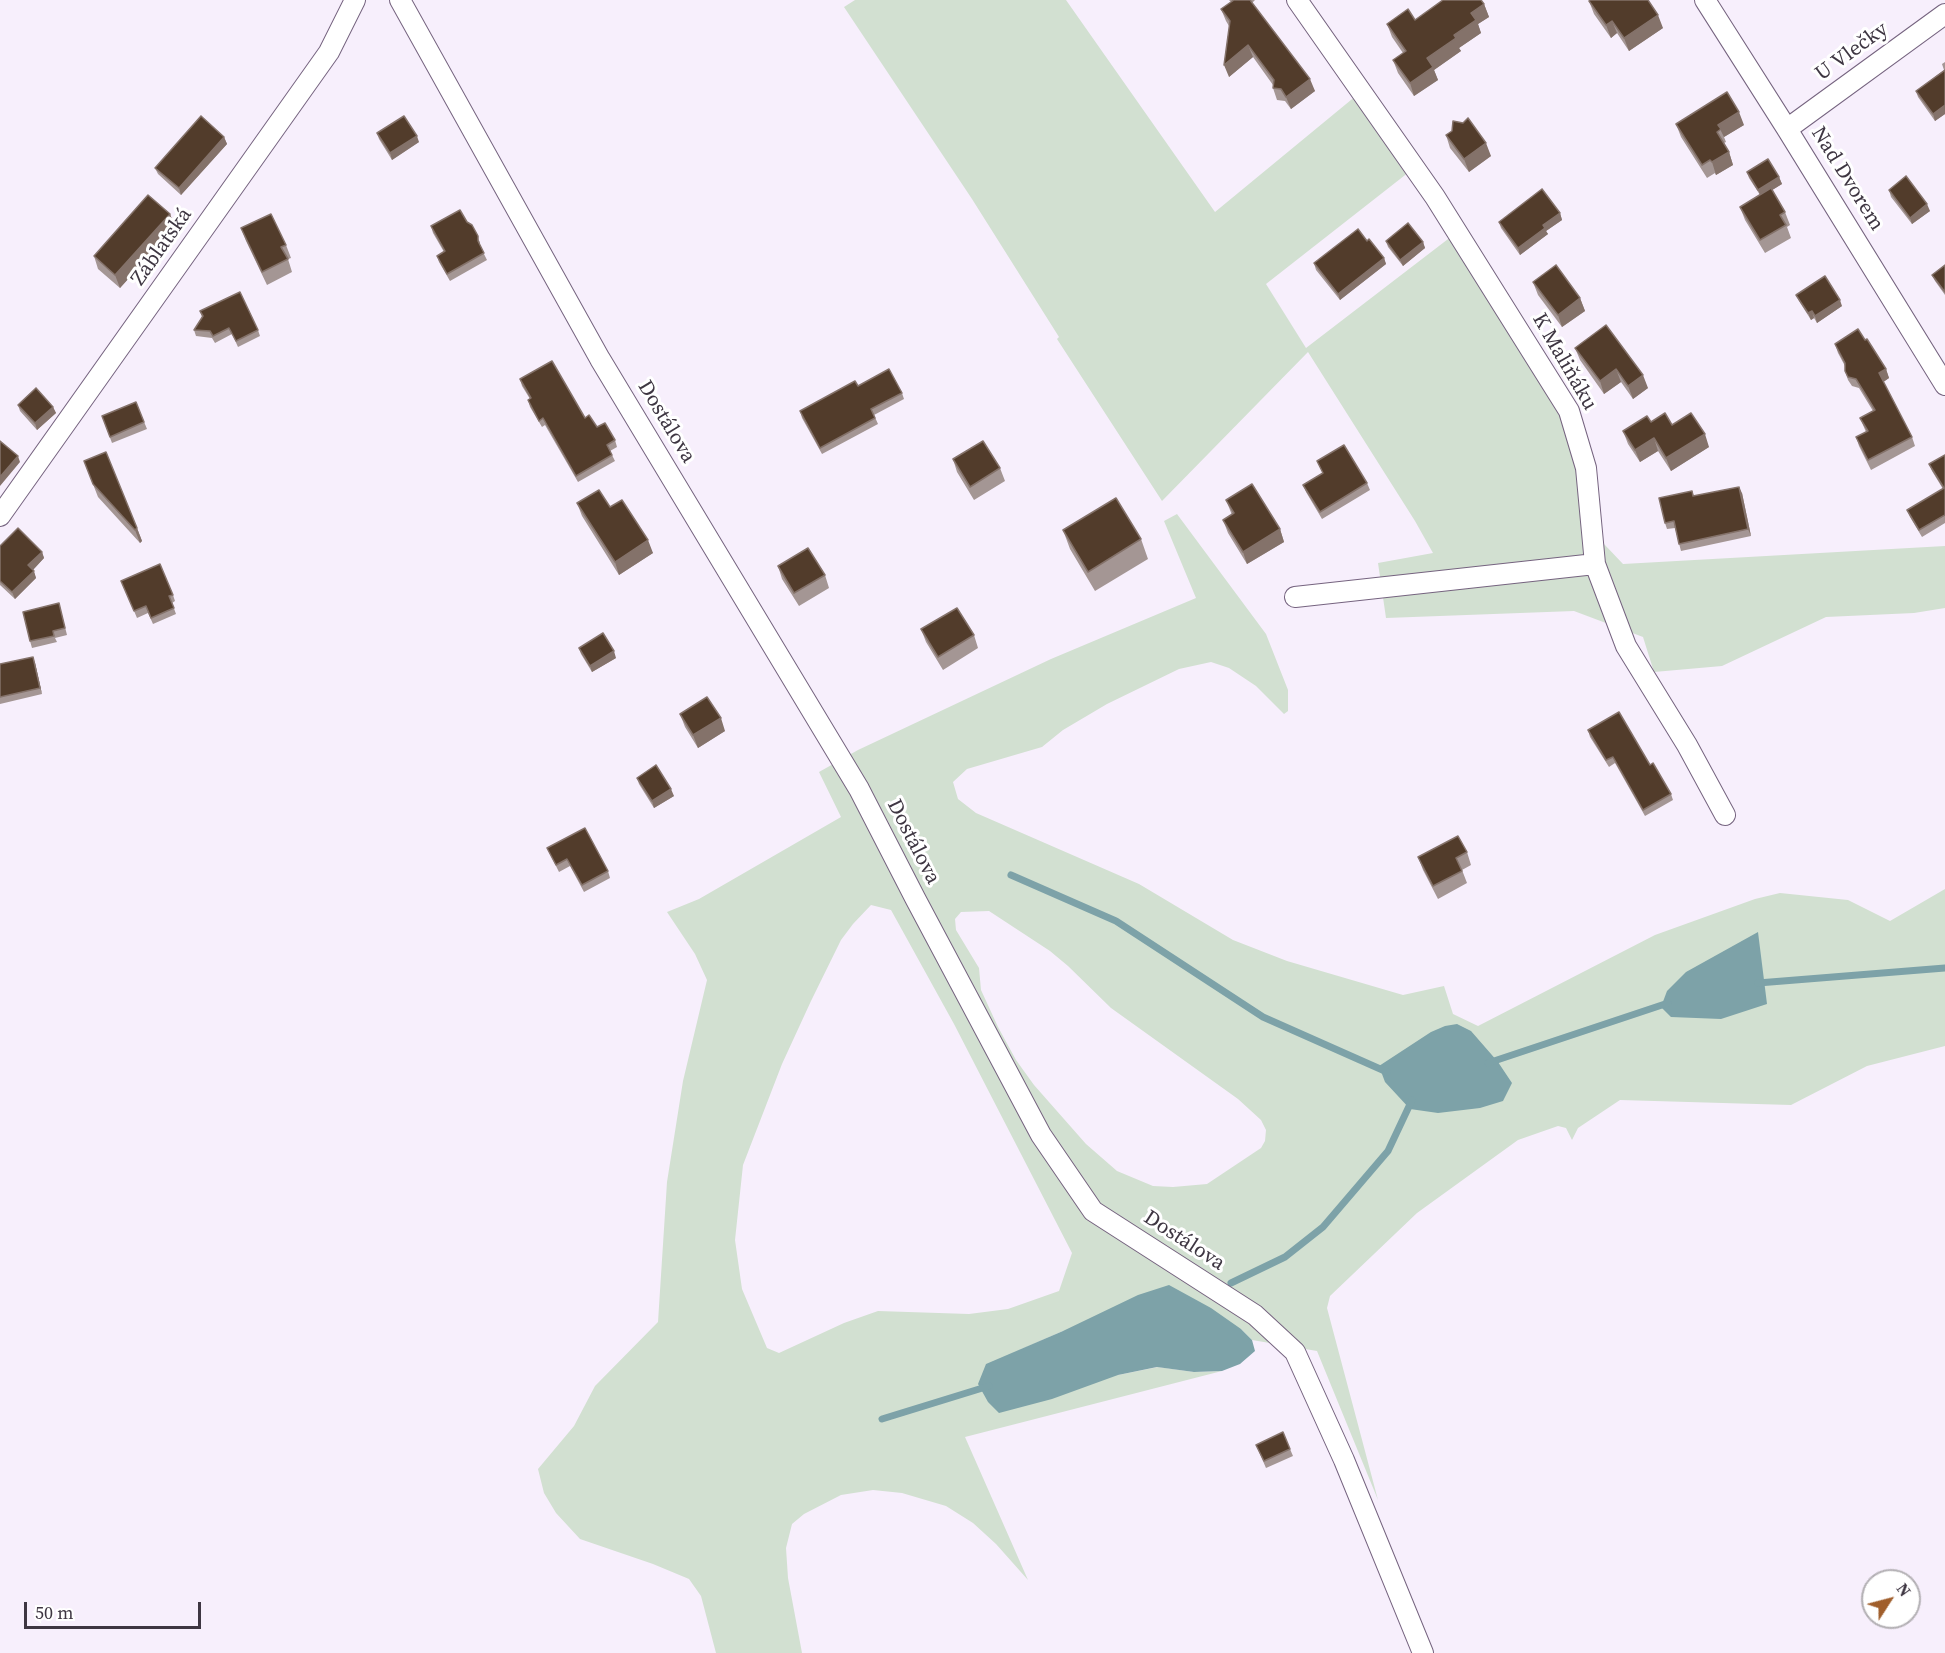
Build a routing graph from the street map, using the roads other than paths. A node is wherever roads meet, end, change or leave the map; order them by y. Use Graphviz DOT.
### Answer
graph roads {
  1 [pos="355,0"];
  2 [pos="400,0"];
  3 [pos="1297,0"];
  4 [pos="1705,0"];
  5 [pos="1945,14"];
  6 [pos="1787,129"];
  7 [pos="1945,385"];
  8 [pos="0,516"];
  9 [pos="1595,564"];
  10 [pos="1295,597"];
  11 [pos="1725,815"];
  12 [pos="1424,1653"];
  1 -- 8 [label="street, Záblatská"];
  2 -- 12 [label="street, Dostálova"];
  3 -- 9 [label="street, K Maliňáku"];
  4 -- 6 [label="street, Nad Dvorem"];
  5 -- 6 [label="street, U Vlečky"];
  6 -- 7 [label="street, Nad Dvorem"];
  9 -- 10 [label="street"];
  9 -- 11 [label="street, K Maliňáku"];
}
